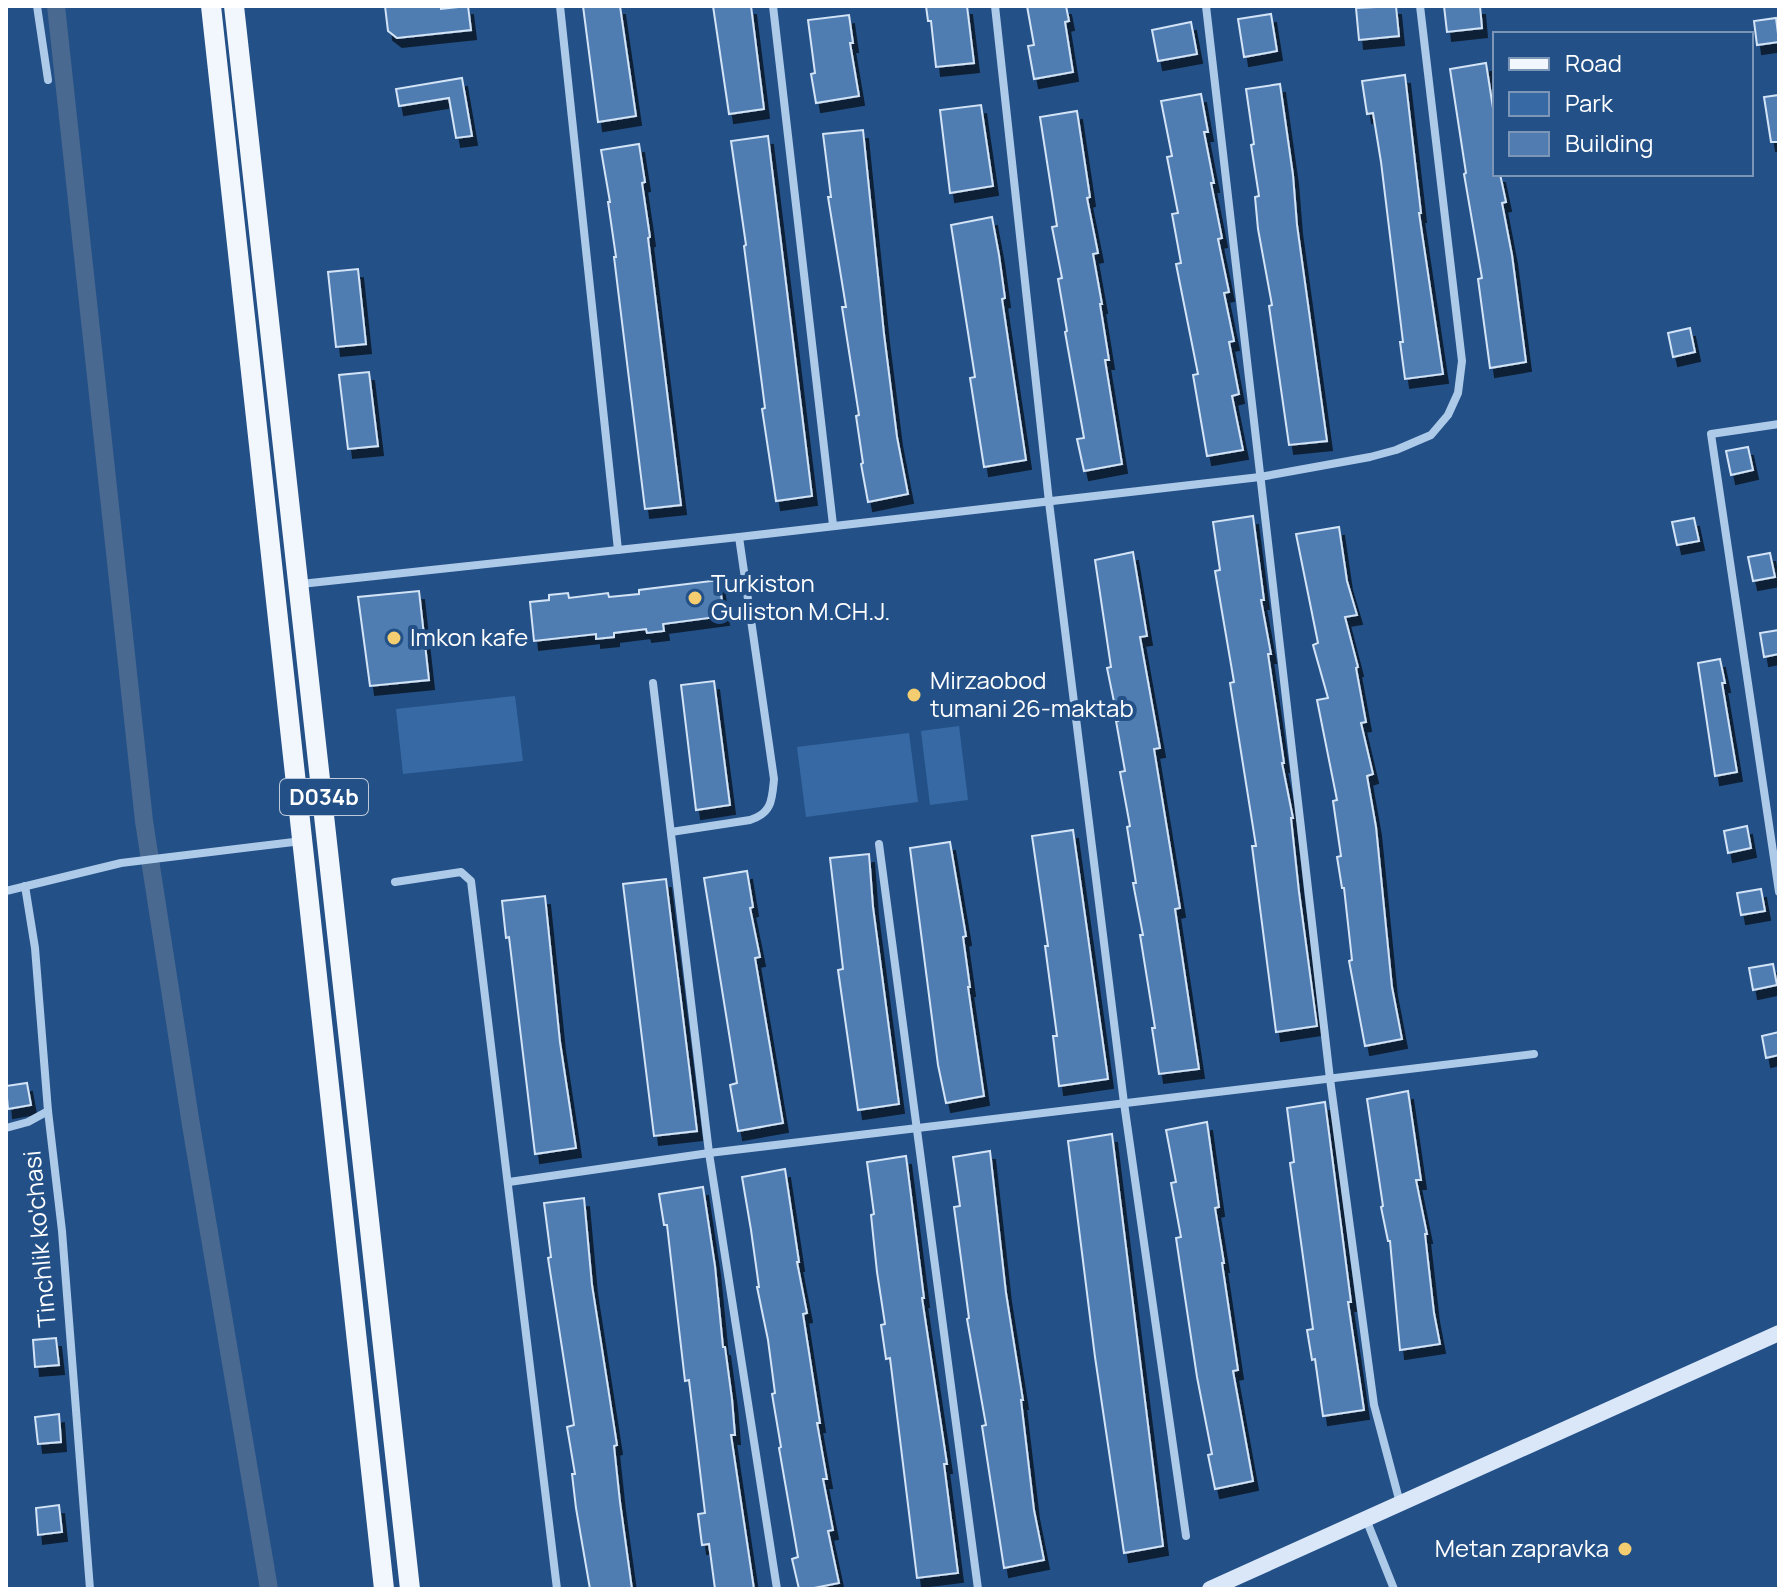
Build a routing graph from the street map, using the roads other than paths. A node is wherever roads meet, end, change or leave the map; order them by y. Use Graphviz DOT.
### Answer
graph roads {
  1 [pos="37,6"];
  2 [pos="211,6"];
  3 [pos="234,6"];
  4 [pos="560,6"];
  5 [pos="773,6"];
  6 [pos="995,6"];
  7 [pos="1206,6"];
  8 [pos="1420,6"];
  9 [pos="48,80"];
  10 [pos="1779,424"];
  11 [pos="1260,477"];
  12 [pos="1049,502"];
  13 [pos="833,525"];
  14 [pos="739,537"];
  15 [pos="618,550"];
  16 [pos="300,584"];
  17 [pos="653,683"];
  18 [pos="671,832"];
  19 [pos="303,841"];
  20 [pos="879,844"];
  21 [pos="395,882"];
  22 [pos="25,886"];
  23 [pos="6,891"];
  24 [pos="1779,892"];
  25 [pos="350,1035"];
  26 [pos="325,1036"];
  27 [pos="1534,1054"];
  28 [pos="1330,1079"];
  29 [pos="1124,1103"];
  30 [pos="48,1111"];
  31 [pos="6,1128"];
  32 [pos="916,1128"];
  33 [pos="709,1153"];
  34 [pos="509,1182"];
  35 [pos="1779,1333"];
  36 [pos="1400,1503"];
  37 [pos="1366,1519"];
  38 [pos="1186,1536"];
  39 [pos="90,1589"];
  40 [pos="384,1589"];
  41 [pos="410,1589"];
  42 [pos="557,1589"];
  43 [pos="777,1589"];
  44 [pos="978,1589"];
  45 [pos="1210,1589"];
  46 [pos="1394,1589"];
  1 -- 9 [label="street"];
  2 -- 19 [label="main road, D034b"];
  3 -- 16 [label="main road, D034b"];
  4 -- 15 [label="street"];
  5 -- 13 [label="street"];
  6 -- 12 [label="street"];
  7 -- 11 [label="street"];
  8 -- 11 [label="street"];
  10 -- 24 [label="street"];
  11 -- 12 [label="street"];
  11 -- 28 [label="street"];
  12 -- 13 [label="street"];
  12 -- 29 [label="street"];
  13 -- 14 [label="street"];
  14 -- 15 [label="street"];
  14 -- 18 [label="street"];
  15 -- 16 [label="street"];
  16 -- 25 [label="main road, D034b"];
  17 -- 18 [label="street"];
  18 -- 33 [label="street"];
  19 -- 22 [label="street"];
  19 -- 26 [label="main road, D034b"];
  20 -- 32 [label="street"];
  21 -- 34 [label="street"];
  22 -- 23 [label="street"];
  22 -- 30 [label="street, Tinchlik ko'chasi"];
  25 -- 26 [label="main road"];
  25 -- 41 [label="main road, D034b"];
  26 -- 40 [label="main road, D034b"];
  27 -- 28 [label="street"];
  28 -- 29 [label="street"];
  28 -- 36 [label="street"];
  29 -- 32 [label="street"];
  29 -- 38 [label="street"];
  30 -- 31 [label="street"];
  30 -- 39 [label="street, Tinchlik ko'chasi"];
  32 -- 33 [label="street"];
  32 -- 44 [label="street"];
  33 -- 34 [label="street"];
  33 -- 43 [label="street"];
  34 -- 42 [label="street"];
  35 -- 36 [label="main road"];
  36 -- 37 [label="main road"];
  37 -- 45 [label="main road"];
  37 -- 46 [label="street"];
}
